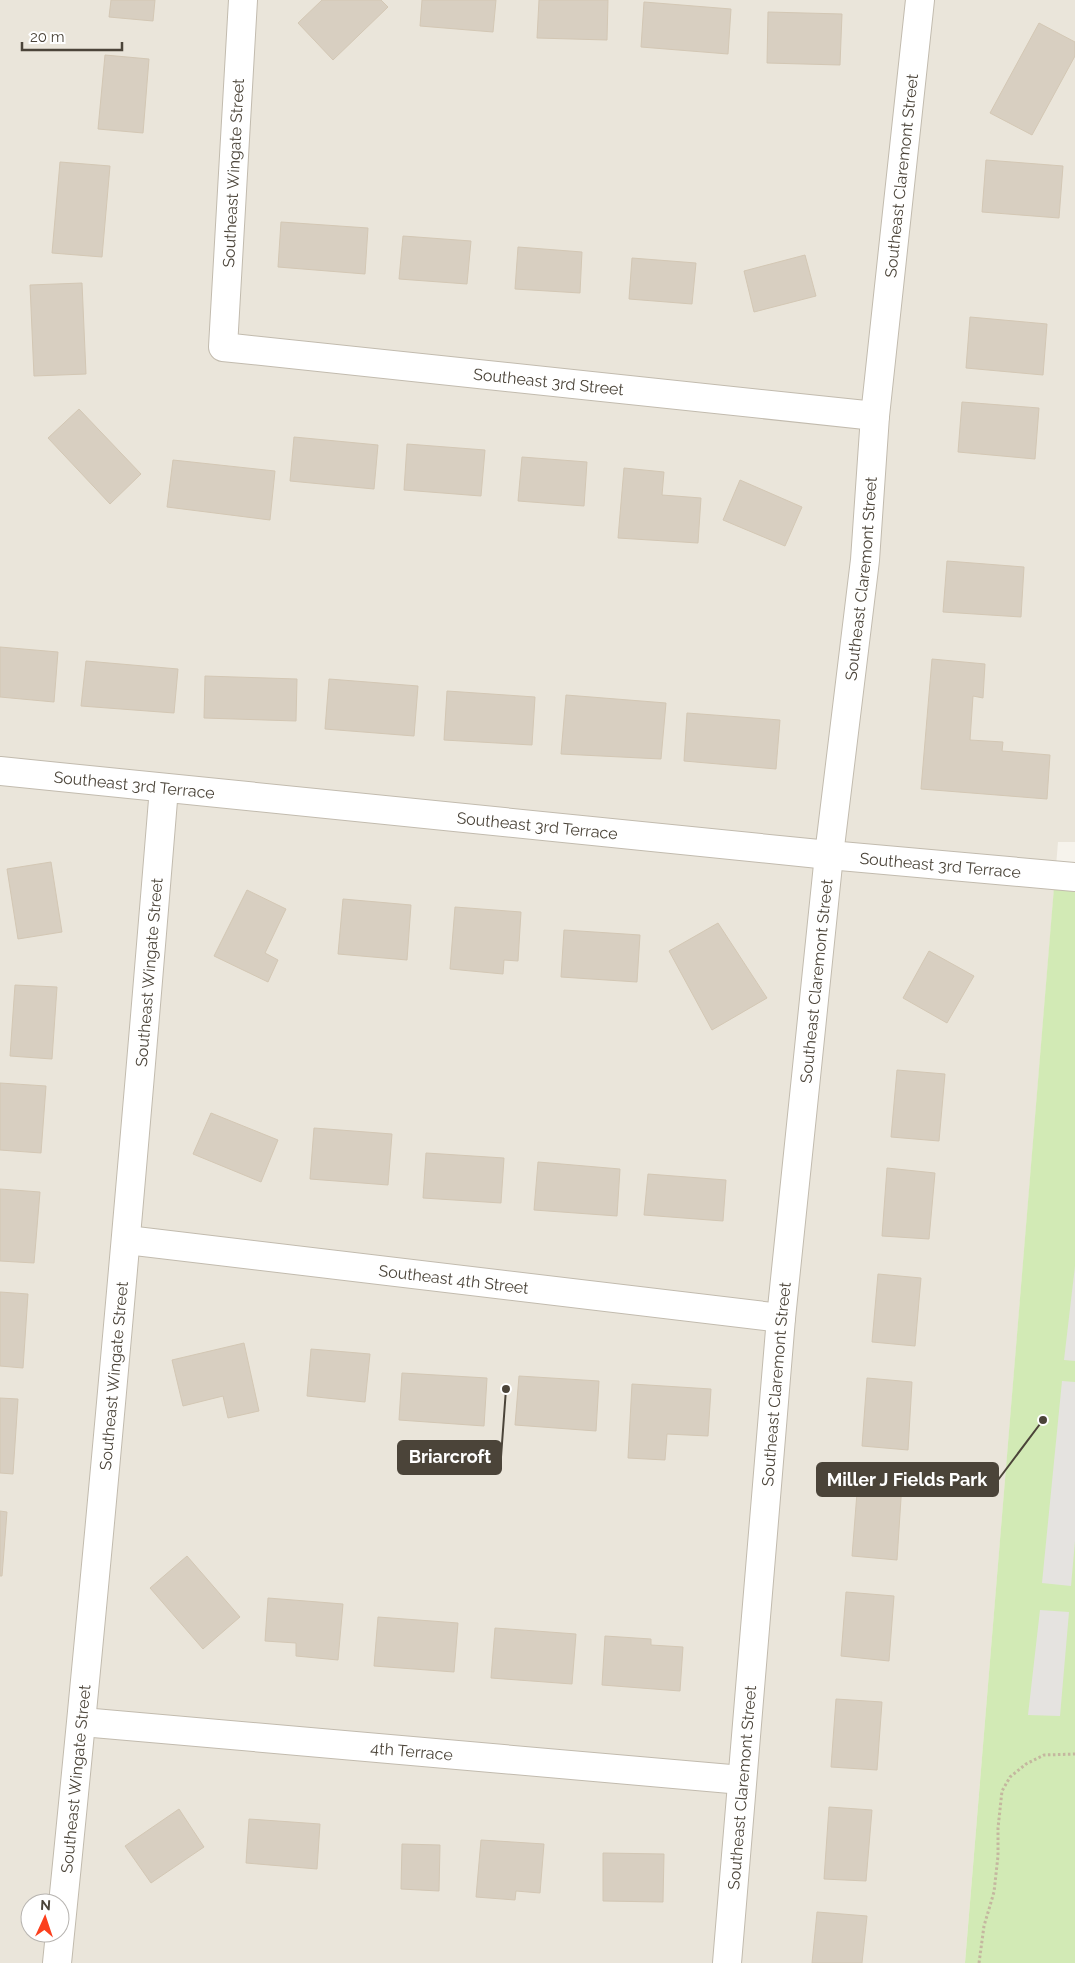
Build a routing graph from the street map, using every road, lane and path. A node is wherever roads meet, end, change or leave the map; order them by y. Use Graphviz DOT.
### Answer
graph roads {
  1 [pos="243,0"];
  2 [pos="920,0"];
  3 [pos="223,346"];
  4 [pos="875,416"];
  5 [pos="0,771"];
  6 [pos="164,788"];
  7 [pos="829,855"];
  8 [pos="1075,877"];
  9 [pos="127,1240"];
  10 [pos="780,1318"];
  11 [pos="82,1722"];
  12 [pos="1075,1754"];
  13 [pos="742,1780"];
  14 [pos="57,1963"];
  15 [pos="727,1963"];
  16 [pos="979,1963"];
  1 -- 3 [label="street, Southeast Wingate Street"];
  2 -- 4 [label="street, Southeast Claremont Street"];
  3 -- 4 [label="street, Southeast 3rd Street"];
  4 -- 7 [label="street, Southeast Claremont Street"];
  5 -- 6 [label="street, Southeast 3rd Terrace"];
  6 -- 7 [label="street, Southeast 3rd Terrace"];
  6 -- 9 [label="street, Southeast Wingate Street"];
  7 -- 8 [label="street, Southeast 3rd Terrace"];
  7 -- 10 [label="street, Southeast Claremont Street"];
  9 -- 10 [label="street, Southeast 4th Street"];
  9 -- 11 [label="street, Southeast Wingate Street"];
  10 -- 13 [label="street, Southeast Claremont Street"];
  11 -- 13 [label="street, 4th Terrace"];
  11 -- 14 [label="street, Southeast Wingate Street"];
  12 -- 16 [label="path"];
  13 -- 15 [label="street, Southeast Claremont Street"];
}
